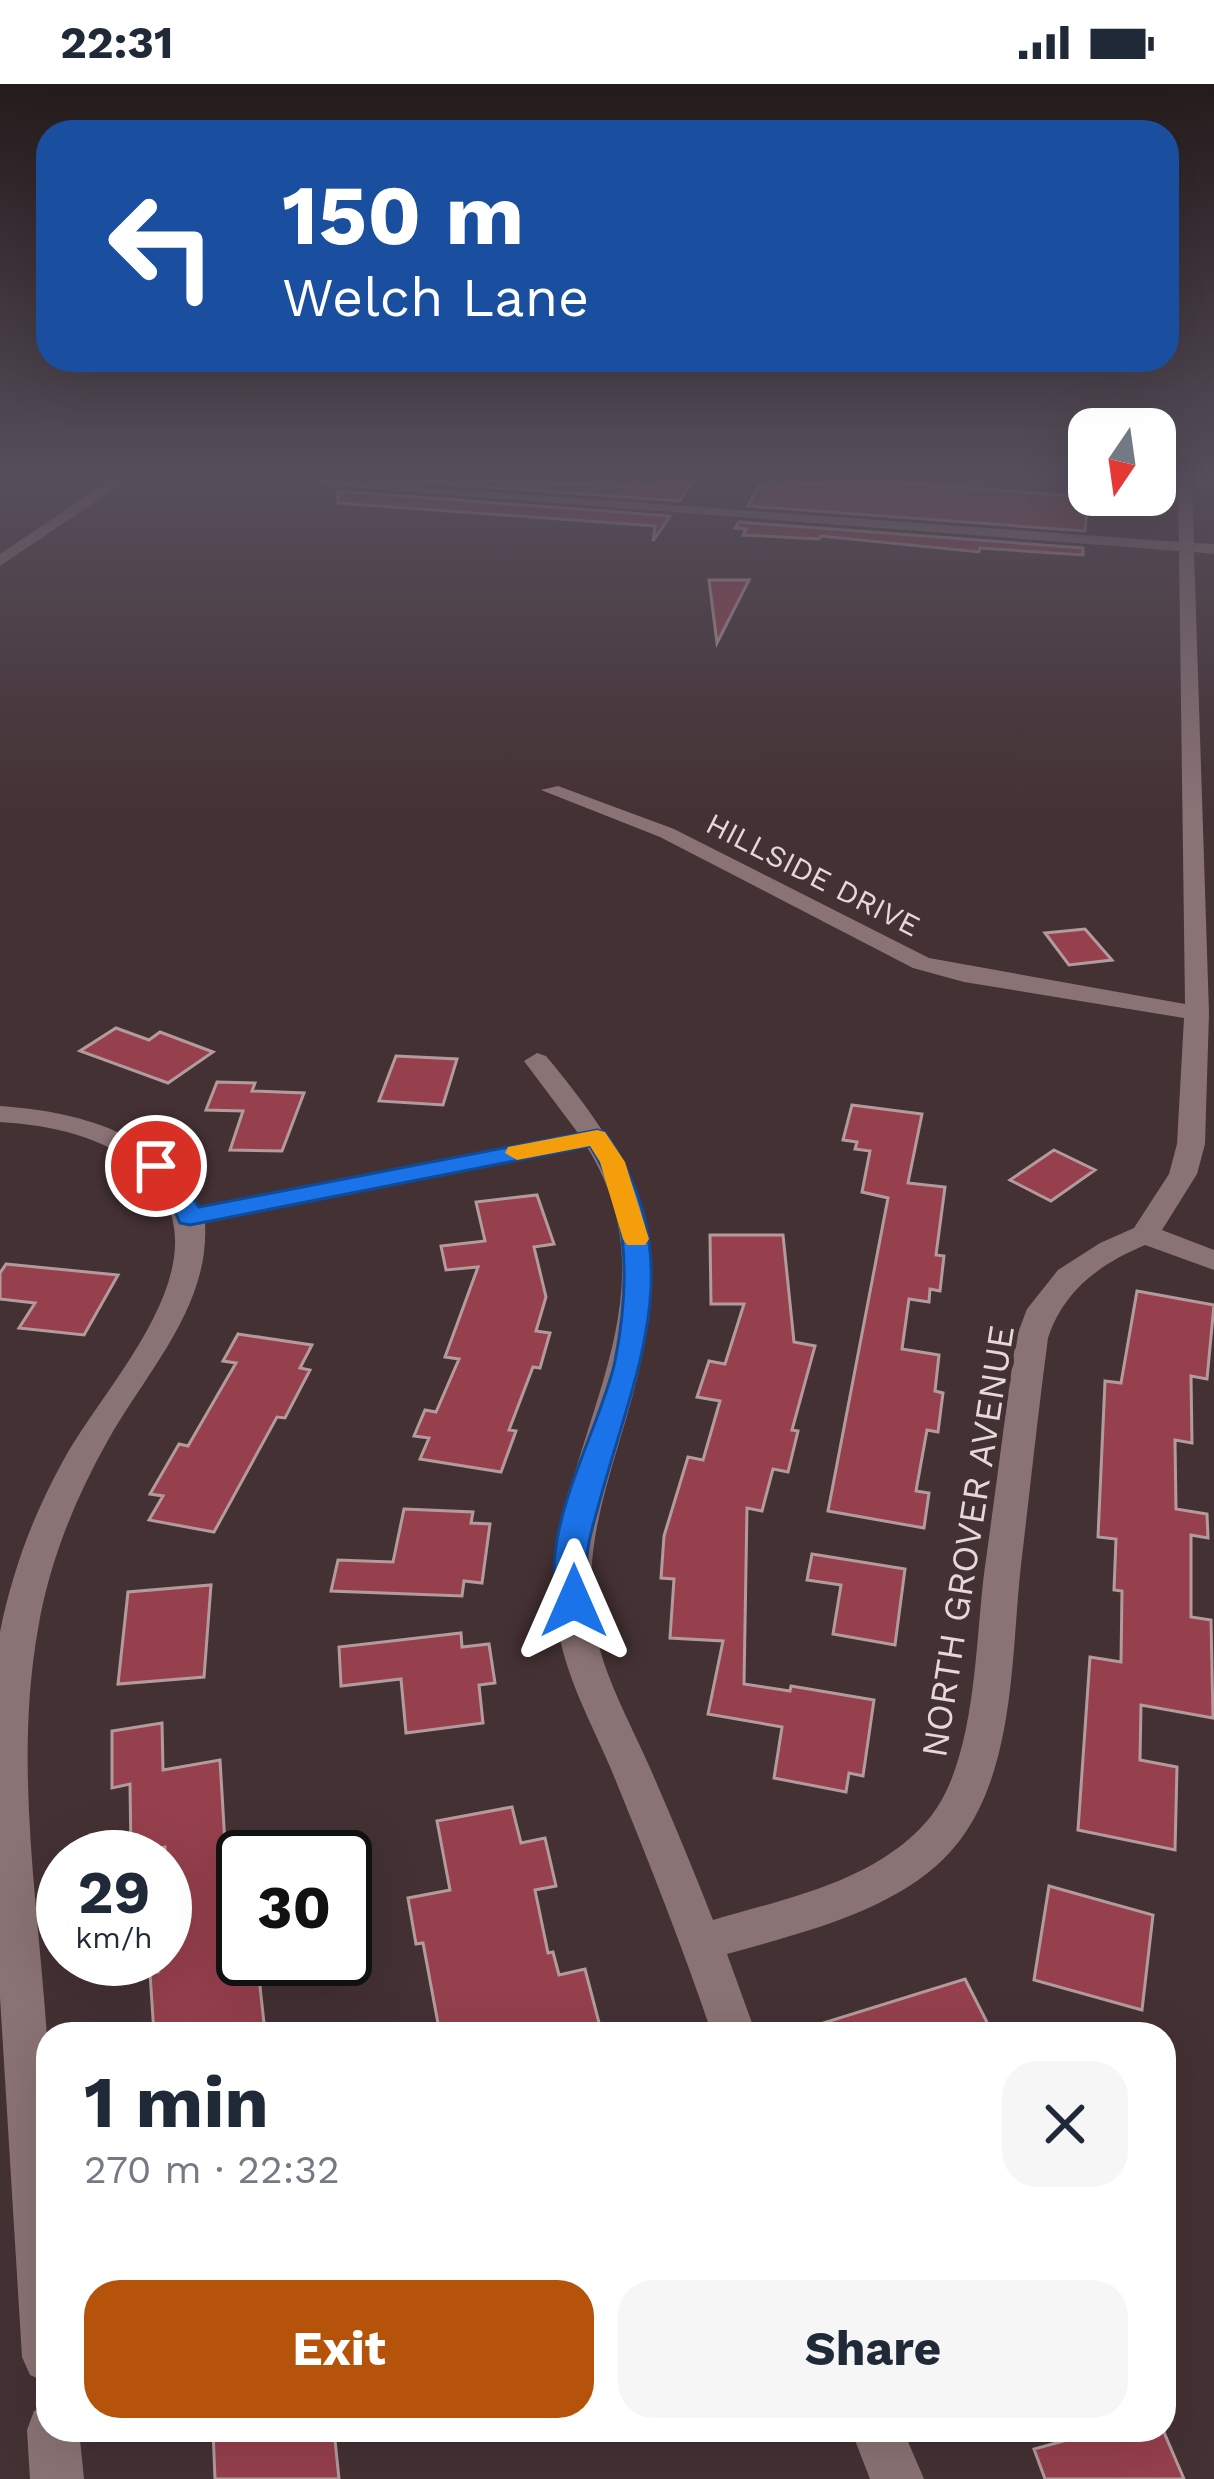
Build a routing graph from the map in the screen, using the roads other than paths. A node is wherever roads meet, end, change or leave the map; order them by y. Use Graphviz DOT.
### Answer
graph roads {
  1 [pos="1201,591"];
  2 [pos="1201,627"];
  3 [pos="1202,707"];
  4 [pos="551,790"];
  5 [pos="1203,801"];
  6 [pos="1203,918"];
  7 [pos="1197,1013"];
  8 [pos="537,1061"];
  9 [pos="0,1114"];
  10 [pos="597,1137"];
  11 [pos="190,1217"];
  12 [pos="1145,1234"];
  13 [pos="1214,1261"];
  14 [pos="703,1942"];
  15 [pos="730,2022"];
  16 [pos="36,2190"];
  17 [pos="54,2442"];
  18 [pos="882,2442"];
  19 [pos="57,2479"];
  20 [pos="896,2479"];
  1 -- 2 [label="street"];
  2 -- 3 [label="street"];
  3 -- 5 [label="street"];
  4 -- 7 [label="street, HILLSIDE DRIVE"];
  5 -- 6 [label="street"];
  6 -- 7 [label="street"];
  7 -- 12 [label="street"];
  8 -- 10 [label="street"];
  9 -- 11 [label="street"];
  10 -- 11 [label="street"];
  10 -- 14 [label="street"];
  11 -- 16 [label="street"];
  12 -- 13 [label="street"];
  12 -- 14 [label="street, NORTH GROVER AVENUE"];
  14 -- 15 [label="street"];
  17 -- 19 [label="street"];
  18 -- 20 [label="street"];
}
